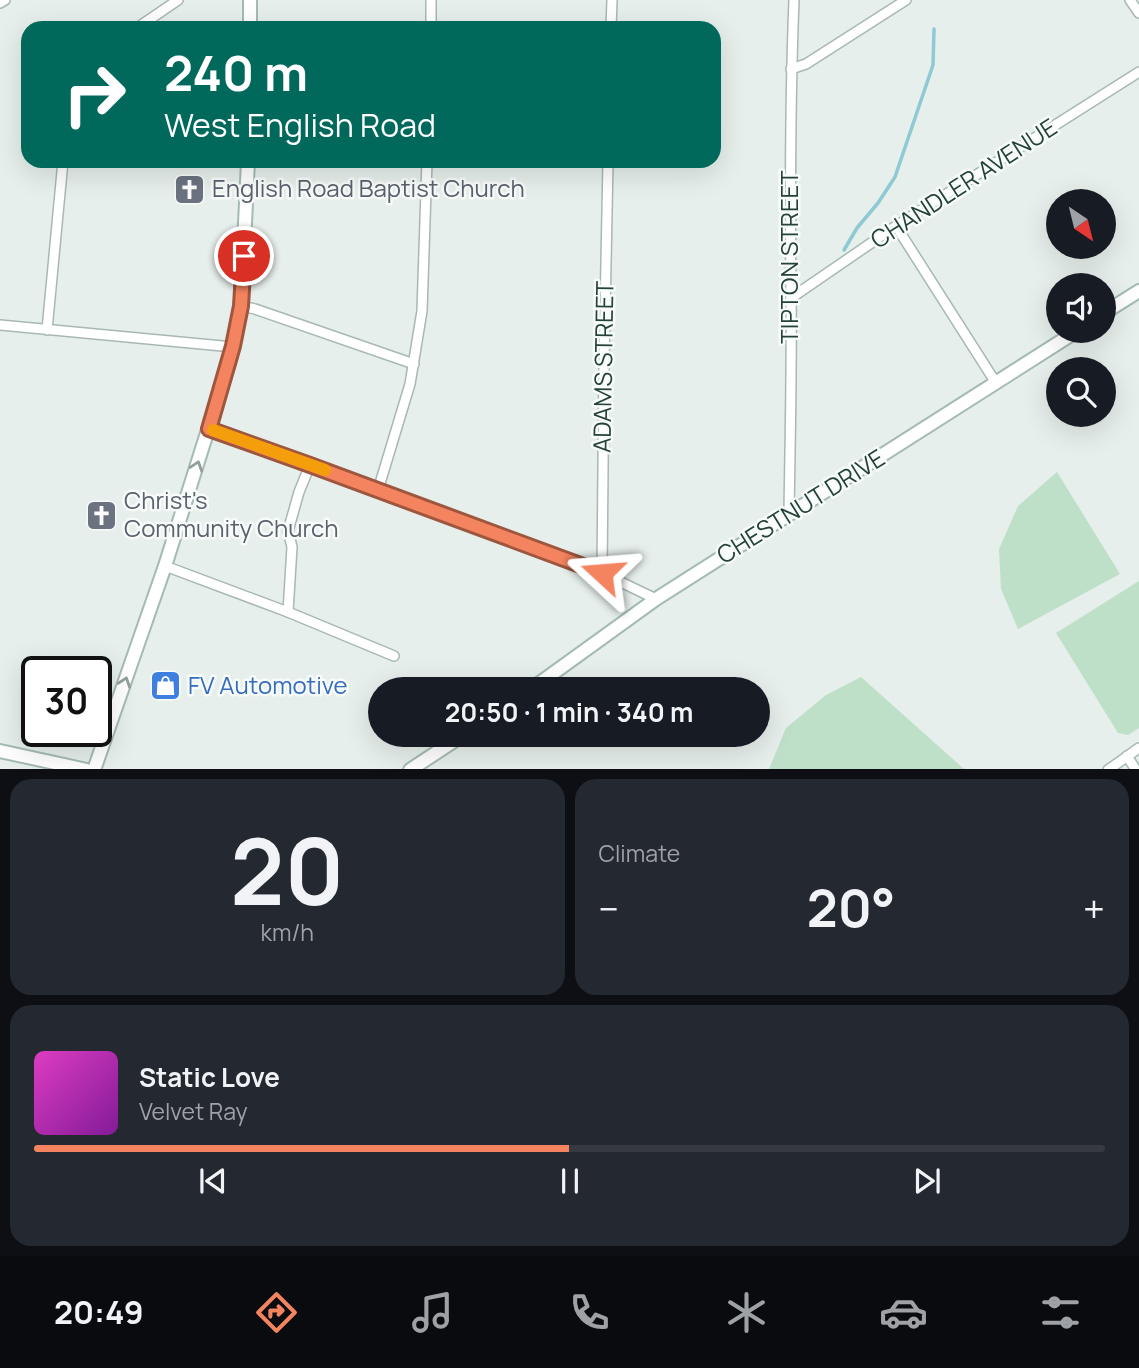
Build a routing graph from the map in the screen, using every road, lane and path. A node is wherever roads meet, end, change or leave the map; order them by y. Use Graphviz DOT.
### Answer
graph roads {
  1 [pos="5,0"];
  2 [pos="178,0"];
  3 [pos="250,0"];
  4 [pos="431,0"];
  5 [pos="612,0"];
  6 [pos="794,0"];
  7 [pos="906,0"];
  8 [pos="1130,0"];
  9 [pos="0,3"];
  10 [pos="1139,13"];
  11 [pos="147,21"];
  12 [pos="250,21"];
  13 [pos="431,21"];
  14 [pos="611,21"];
  15 [pos="791,69"];
  16 [pos="1139,72"];
  17 [pos="62,168"];
  18 [pos="248,168"];
  19 [pos="427,168"];
  20 [pos="608,168"];
  21 [pos="896,226"];
  22 [pos="1139,291"];
  23 [pos="791,298"];
  24 [pos="1116,305"];
  25 [pos="241,306"];
  26 [pos="0,325"];
  27 [pos="47,330"];
  28 [pos="1058,343"];
  29 [pos="233,346"];
  30 [pos="414,364"];
  31 [pos="996,383"];
  32 [pos="209,429"];
  33 [pos="310,465"];
  34 [pos="378,490"];
  35 [pos="789,515"];
  36 [pos="164,566"];
  37 [pos="602,573"];
  38 [pos="656,599"];
  39 [pos="288,612"];
  40 [pos="394,656"];
  41 [pos="548,677"];
  42 [pos="444,747"];
  43 [pos="1139,748"];
  44 [pos="0,751"];
  45 [pos="1127,756"];
  46 [pos="87,769"];
  47 [pos="94,769"];
  48 [pos="410,769"];
  49 [pos="1108,769"];
  50 [pos="1136,769"];
  1 -- 9 [label="street"];
  2 -- 11 [label="street"];
  3 -- 12 [label="street"];
  4 -- 13 [label="street"];
  5 -- 14 [label="street"];
  6 -- 15 [label="street, TIPTON STREET"];
  7 -- 15 [label="street"];
  8 -- 10 [label="street"];
  15 -- 23 [label="street, TIPTON STREET"];
  16 -- 21 [label="street, CHANDLER AVENUE"];
  17 -- 27 [label="street"];
  18 -- 25 [label="street"];
  19 -- 30 [label="street"];
  20 -- 37 [label="street, ADAMS STREET"];
  21 -- 23 [label="street, CHANDLER AVENUE"];
  21 -- 31 [label="street"];
  22 -- 24 [label="street"];
  23 -- 35 [label="street, TIPTON STREET"];
  25 -- 29 [label="street"];
  25 -- 30 [label="street"];
  26 -- 27 [label="street"];
  27 -- 29 [label="street"];
  28 -- 31 [label="street, CHESTNUT DRIVE"];
  29 -- 32 [label="street"];
  30 -- 34 [label="street"];
  31 -- 35 [label="street, CHESTNUT DRIVE"];
  32 -- 33 [label="street"];
  36 -- 32 [label="street, one-way"];
  33 -- 34 [label="street"];
  33 -- 39 [label="street"];
  34 -- 37 [label="street"];
  35 -- 38 [label="street, CHESTNUT DRIVE"];
  36 -- 39 [label="street"];
  47 -- 36 [label="street, one-way"];
  37 -- 38 [label="street"];
  38 -- 41 [label="street, CHESTNUT DRIVE"];
  39 -- 40 [label="street"];
  42 -- 48 [label="street"];
  43 -- 45 [label="street"];
  44 -- 46 [label="street"];
  45 -- 49 [label="street"];
  45 -- 50 [label="street"];
}
